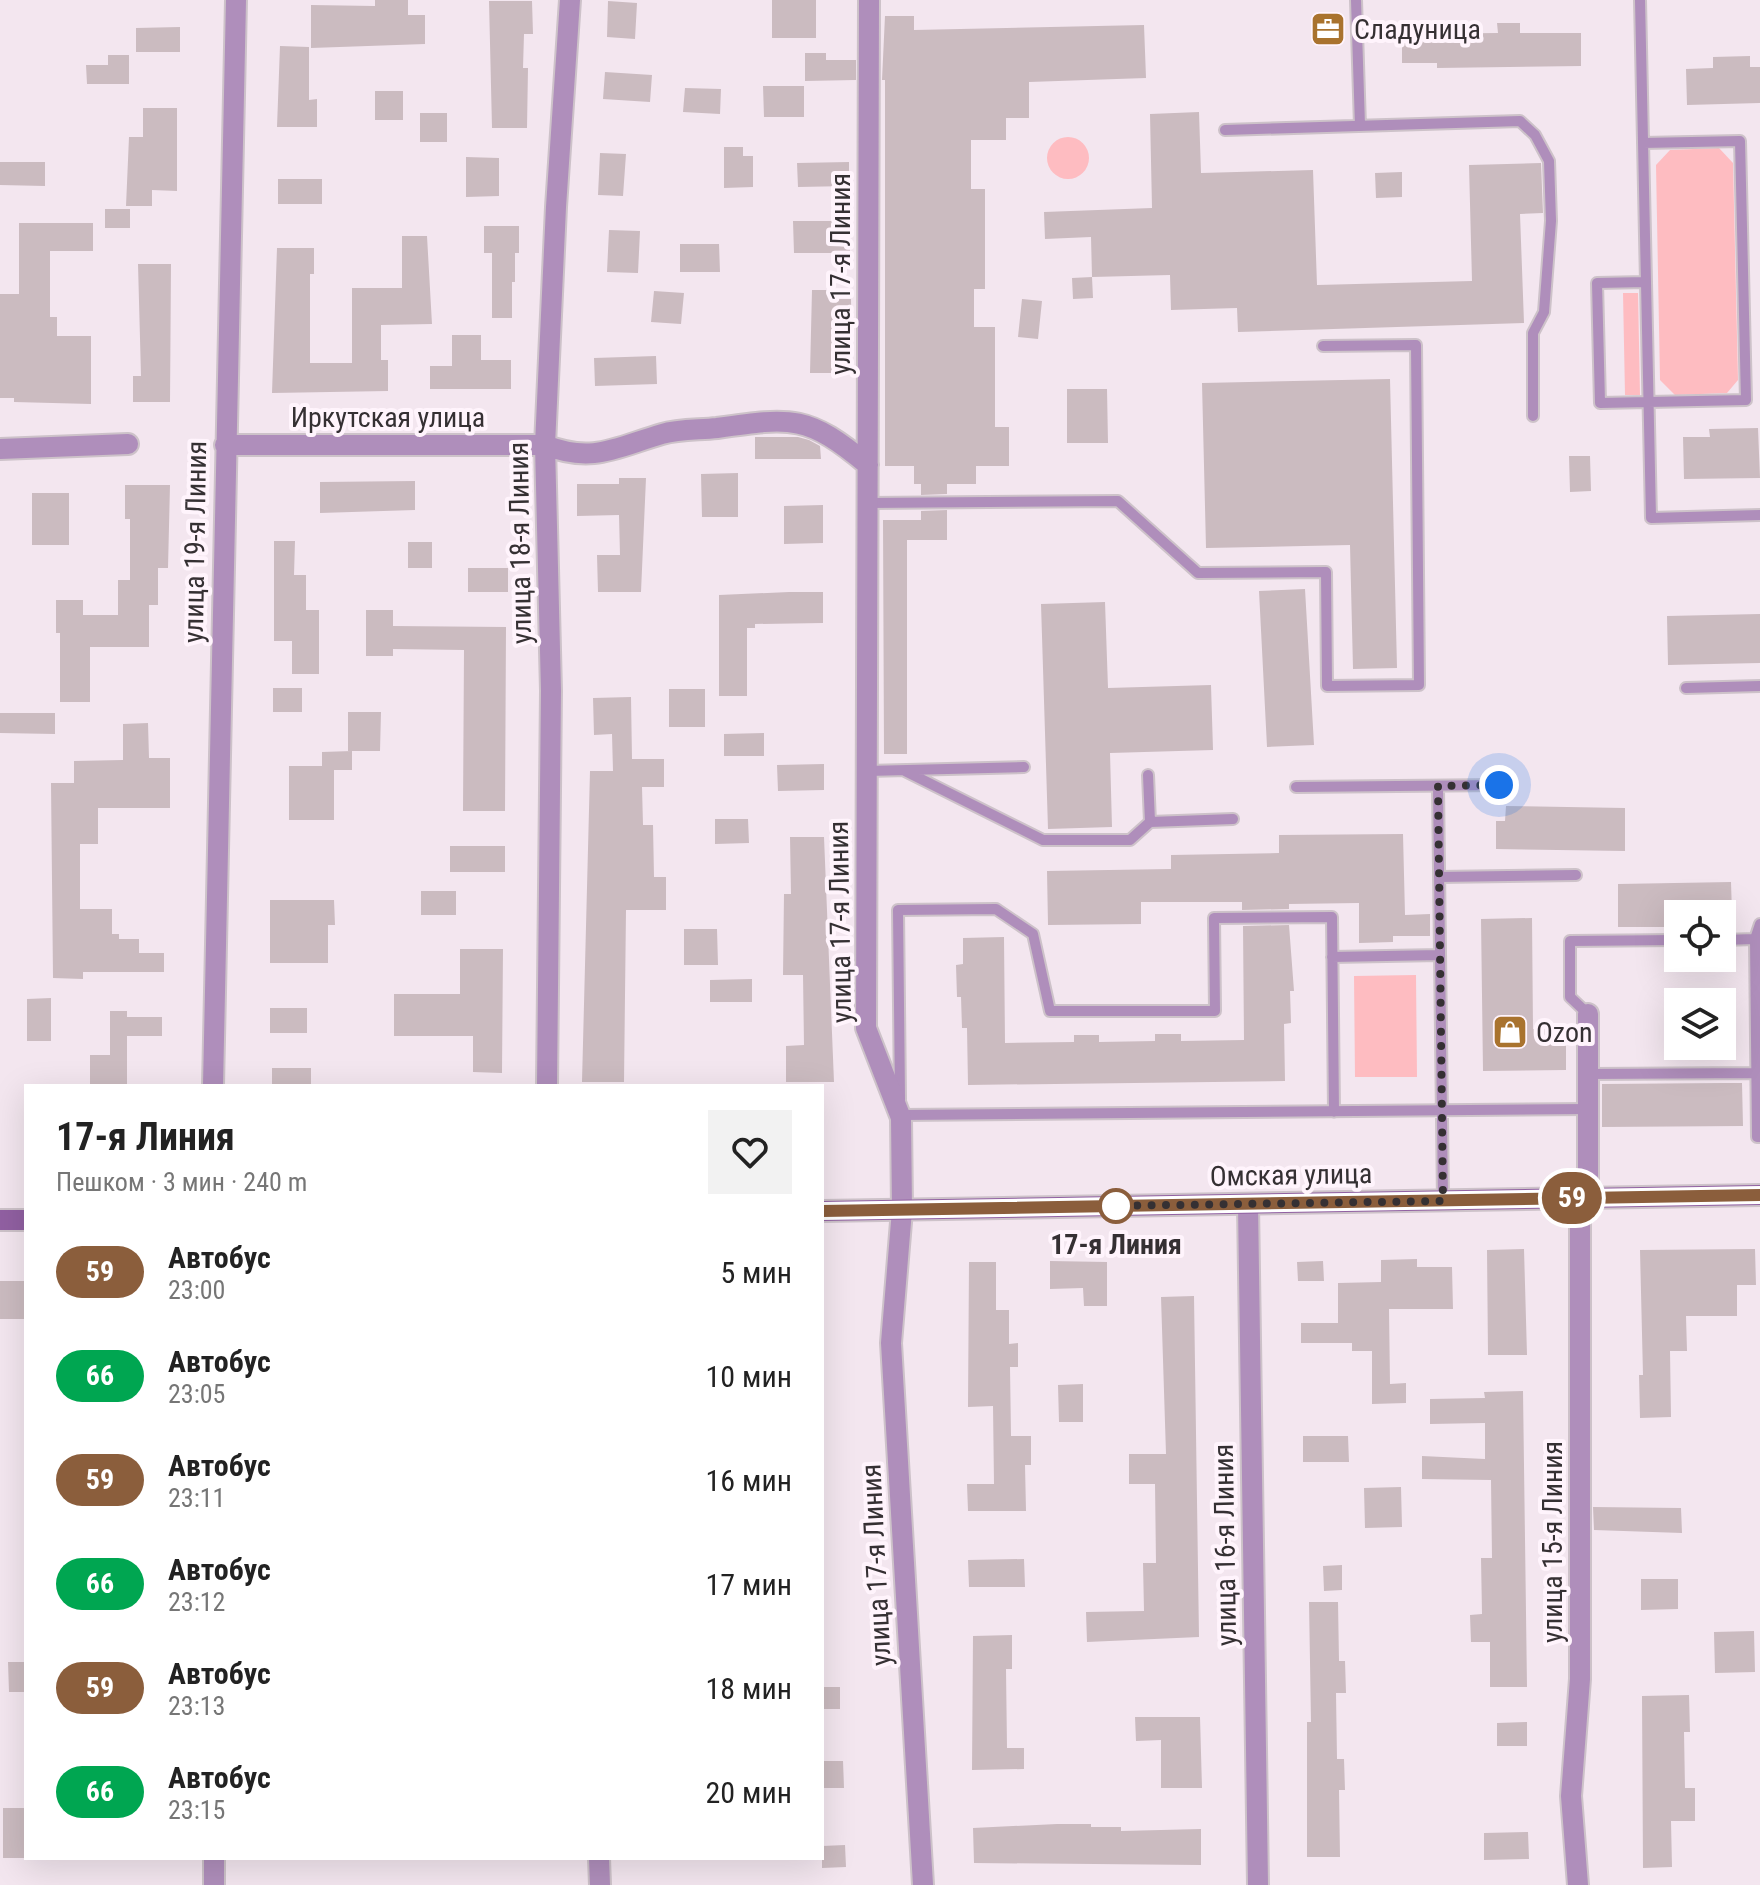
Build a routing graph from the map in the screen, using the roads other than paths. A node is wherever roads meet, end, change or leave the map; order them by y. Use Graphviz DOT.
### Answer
graph roads {
  1 [pos="236,0"];
  2 [pos="570,0"];
  3 [pos="869,0"];
  4 [pos="1356,0"];
  5 [pos="1640,0"];
  6 [pos="1360,126"];
  7 [pos="1225,130"];
  8 [pos="1643,143"];
  9 [pos="1646,282"];
  10 [pos="1323,346"];
  11 [pos="1649,402"];
  12 [pos="1533,416"];
  13 [pos="128,444"];
  14 [pos="225,445"];
  15 [pos="545,445"];
  16 [pos="0,449"];
  17 [pos="868,465"];
  18 [pos="868,503"];
  19 [pos="1760,515"];
  20 [pos="1760,686"];
  21 [pos="1686,688"];
  22 [pos="1024,767"];
  23 [pos="867,771"];
  24 [pos="905,771"];
  25 [pos="1148,775"];
  26 [pos="1499,785"];
  27 [pos="1438,786"];
  28 [pos="1296,787"];
  29 [pos="1233,819"];
  30 [pos="1150,822"];
  31 [pos="1576,875"];
  32 [pos="1439,877"];
  33 [pos="1760,924"];
  34 [pos="1755,939"];
  35 [pos="1664,940"];
  36 [pos="1736,940"];
  37 [pos="1440,955"];
  38 [pos="1332,957"];
  39 [pos="1588,1014"];
  40 [pos="1756,1073"];
  41 [pos="1588,1074"];
  42 [pos="213,1084"];
  43 [pos="547,1084"];
  44 [pos="1588,1109"];
  45 [pos="1442,1111"];
  46 [pos="1334,1112"];
  47 [pos="901,1118"];
  48 [pos="1760,1137"];
  49 [pos="1760,1195"];
  50 [pos="1584,1198"];
  51 [pos="1443,1201"];
  52 [pos="1248,1204"];
  53 [pos="902,1210"];
  54 [pos="824,1211"];
  55 [pos="0,1220"];
  56 [pos="24,1220"];
  57 [pos="214,1860"];
  58 [pos="599,1860"];
  59 [pos="214,1885"];
  60 [pos="600,1885"];
  61 [pos="923,1885"];
  62 [pos="1258,1885"];
  63 [pos="1578,1885"];
  1 -- 14 [label="street, улица 19-я Линия"];
  2 -- 15 [label="street, улица 18-я Линия"];
  3 -- 17 [label="street, улица 17-я Линия"];
  4 -- 6 [label="lane"];
  5 -- 8 [label="lane"];
  6 -- 7 [label="lane"];
  6 -- 12 [label="lane"];
  8 -- 9 [label="lane"];
  8 -- 11 [label="lane"];
  9 -- 11 [label="lane"];
  9 -- 11 [label="lane"];
  10 -- 18 [label="lane"];
  11 -- 19 [label="lane"];
  13 -- 16 [label="street"];
  14 -- 15 [label="street, Иркутская улица"];
  14 -- 42 [label="street, улица 19-я Линия"];
  15 -- 17 [label="street, Иркутская улица"];
  15 -- 43 [label="street, улица 18-я Линия"];
  17 -- 18 [label="street, улица 17-я Линия"];
  18 -- 23 [label="street, улица 17-я Линия"];
  20 -- 21 [label="lane"];
  22 -- 24 [label="lane"];
  23 -- 24 [label="lane"];
  23 -- 47 [label="street, улица 17-я Линия"];
  24 -- 30 [label="lane"];
  25 -- 30 [label="lane"];
  26 -- 27 [label="lane"];
  27 -- 28 [label="lane"];
  27 -- 32 [label="lane"];
  29 -- 30 [label="lane"];
  31 -- 32 [label="lane"];
  32 -- 37 [label="lane"];
  33 -- 34 [label="lane"];
  34 -- 36 [label="lane"];
  34 -- 40 [label="lane"];
  35 -- 39 [label="lane"];
  37 -- 38 [label="lane"];
  37 -- 45 [label="lane"];
  38 -- 46 [label="lane"];
  38 -- 47 [label="lane"];
  39 -- 41 [label="street, улица 15-я Линия"];
  40 -- 41 [label="lane"];
  40 -- 48 [label="lane"];
  41 -- 44 [label="street, улица 15-я Линия"];
  44 -- 45 [label="lane"];
  44 -- 50 [label="street, улица 15-я Линия"];
  45 -- 46 [label="lane"];
  45 -- 51 [label="lane"];
  46 -- 47 [label="lane"];
  47 -- 53 [label="street, улица 17-я Линия"];
  49 -- 50 [label="main road, Омская улица"];
  50 -- 51 [label="main road, Омская улица"];
  50 -- 63 [label="street, улица 15-я Линия"];
  51 -- 52 [label="main road, Омская улица"];
  52 -- 53 [label="main road, Омская улица"];
  52 -- 62 [label="street, улица 16-я Линия"];
  53 -- 54 [label="main road, Омская улица"];
  53 -- 61 [label="street, улица 17-я Линия"];
  55 -- 56 [label="main road"];
  57 -- 59 [label="street"];
  58 -- 60 [label="street"];
}
